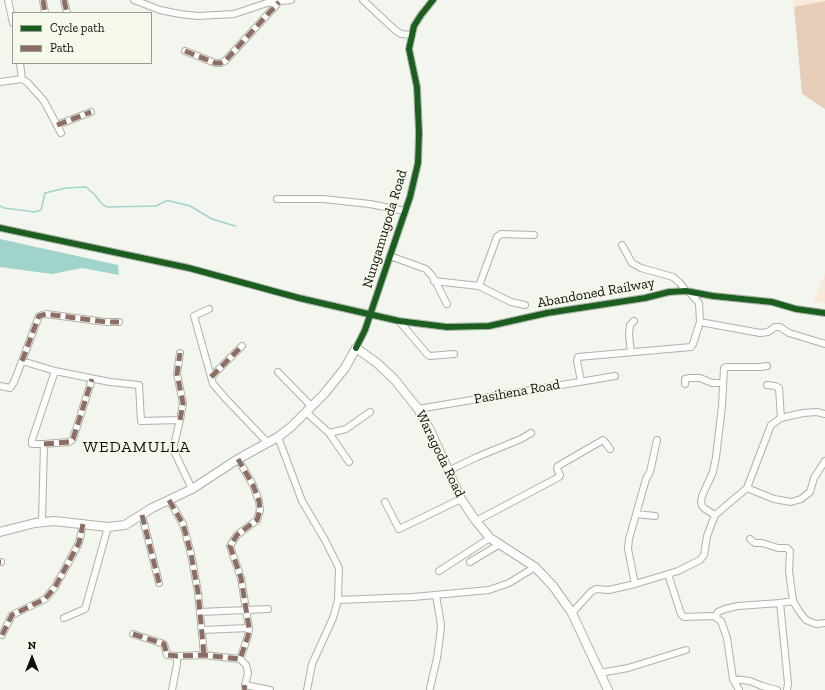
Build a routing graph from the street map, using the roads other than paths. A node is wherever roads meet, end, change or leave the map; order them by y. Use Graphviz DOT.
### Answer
graph roads {
  1 [pos="8,0"];
  2 [pos="43,0"];
  3 [pos="64,0"];
  4 [pos="135,0"];
  5 [pos="291,0"];
  6 [pos="363,0"];
  7 [pos="433,0"];
  8 [pos="275,1"];
  9 [pos="45,12"];
  10 [pos="67,12"];
  11 [pos="12,18"];
  12 [pos="412,35"];
  13 [pos="185,51"];
  14 [pos="20,64"];
  15 [pos="22,79"];
  16 [pos="0,82"];
  17 [pos="91,112"];
  18 [pos="57,125"];
  19 [pos="60,133"];
  20 [pos="276,199"];
  21 [pos="405,211"];
  22 [pos="0,228"];
  23 [pos="534,235"];
  24 [pos="622,245"];
  25 [pos="390,256"];
  26 [pos="434,281"];
  27 [pos="479,286"];
  28 [pos="688,292"];
  29 [pos="447,304"];
  30 [pos="524,305"];
  31 [pos="209,309"];
  32 [pos="370,314"];
  33 [pos="825,314"];
  34 [pos="399,321"];
  35 [pos="634,321"];
  36 [pos="119,322"];
  37 [pos="700,322"];
  38 [pos="825,344"];
  39 [pos="242,346"];
  40 [pos="356,348"];
  41 [pos="631,352"];
  42 [pos="180,353"];
  43 [pos="454,354"];
  44 [pos="22,361"];
  45 [pos="767,366"];
  46 [pos="55,371"];
  47 [pos="278,372"];
  48 [pos="615,376"];
  49 [pos="210,377"];
  50 [pos="92,379"];
  51 [pos="581,381"];
  52 [pos="723,383"];
  53 [pos="685,384"];
  54 [pos="767,385"];
  55 [pos="0,386"];
  56 [pos="418,409"];
  57 [pos="309,410"];
  58 [pos="370,412"];
  59 [pos="825,414"];
  60 [pos="781,418"];
  61 [pos="180,420"];
  62 [pos="329,433"];
  63 [pos="531,433"];
  64 [pos="278,437"];
  65 [pos="657,440"];
  66 [pos="268,442"];
  67 [pos="44,444"];
  68 [pos="610,449"];
  69 [pos="238,459"];
  70 [pos="825,461"];
  71 [pos="349,462"];
  72 [pos="448,471"];
  73 [pos="747,488"];
  74 [pos="192,489"];
  75 [pos="462,499"];
  76 [pos="169,500"];
  77 [pos="385,502"];
  78 [pos="636,514"];
  79 [pos="142,515"];
  80 [pos="715,515"];
  81 [pos="655,516"];
  82 [pos="42,522"];
  83 [pos="476,522"];
  84 [pos="83,524"];
  85 [pos="108,527"];
  86 [pos="0,532"];
  87 [pos="490,538"];
  88 [pos="750,539"];
  89 [pos="500,544"];
  90 [pos="470,562"];
  91 [pos="535,568"];
  92 [pos="439,572"];
  93 [pos="668,574"];
  94 [pos="159,583"];
  95 [pos="635,584"];
  96 [pos="436,595"];
  97 [pos="338,600"];
  98 [pos="793,601"];
  99 [pos="780,603"];
  100 [pos="268,609"];
  101 [pos="246,610"];
  102 [pos="200,612"];
  103 [pos="572,613"];
  104 [pos="715,617"];
  105 [pos="64,618"];
  106 [pos="825,623"];
  107 [pos="249,628"];
  108 [pos="202,630"];
  109 [pos="133,634"];
  110 [pos="2,635"];
  111 [pos="686,650"];
  112 [pos="204,655"];
  113 [pos="177,656"];
  114 [pos="240,659"];
  115 [pos="600,673"];
  116 [pos="733,679"];
  117 [pos="245,687"];
  118 [pos="430,688"];
  119 [pos="172,690"];
  120 [pos="270,690"];
  121 [pos="307,690"];
  122 [pos="608,690"];
  123 [pos="739,690"];
  124 [pos="777,690"];
  125 [pos="787,690"];
  1 -- 11 [label="street"];
  2 -- 9 [label="street"];
  3 -- 10 [label="street"];
  4 -- 8 [label="street"];
  5 -- 8 [label="street"];
  6 -- 12 [label="street"];
  7 -- 12 [label="street, Nungamugoda Road"];
  8 -- 13 [label="street"];
  12 -- 21 [label="street, Nungamugoda Road"];
  14 -- 15 [label="street"];
  15 -- 16 [label="street"];
  15 -- 18 [label="street"];
  17 -- 18 [label="street"];
  18 -- 19 [label="street"];
  20 -- 21 [label="street"];
  21 -- 25 [label="street, Nungamugoda Road"];
  22 -- 32 [label="street, Abandoned Railway"];
  23 -- 27 [label="street"];
  24 -- 28 [label="street"];
  25 -- 26 [label="street"];
  25 -- 32 [label="street, Nungamugoda Road"];
  26 -- 27 [label="street"];
  26 -- 29 [label="street"];
  27 -- 30 [label="street"];
  28 -- 33 [label="street, Abandoned Railway"];
  28 -- 34 [label="street, Abandoned Railway"];
  28 -- 37 [label="street"];
  31 -- 49 [label="street"];
  32 -- 34 [label="street, Abandoned Railway"];
  32 -- 40 [label="street, Nungamugoda Road"];
  34 -- 43 [label="street"];
  35 -- 41 [label="street"];
  36 -- 44 [label="street"];
  37 -- 38 [label="street"];
  37 -- 41 [label="street"];
  39 -- 49 [label="street"];
  40 -- 56 [label="main road, Waragoda Road"];
  40 -- 57 [label="main road"];
  41 -- 51 [label="street"];
  42 -- 61 [label="street"];
  44 -- 46 [label="street"];
  44 -- 55 [label="street"];
  45 -- 52 [label="street"];
  46 -- 50 [label="street"];
  46 -- 67 [label="street"];
  47 -- 57 [label="street"];
  48 -- 51 [label="street, Pasihena Road"];
  49 -- 66 [label="street"];
  50 -- 61 [label="street"];
  50 -- 67 [label="street"];
  51 -- 56 [label="street, Pasihena Road"];
  52 -- 53 [label="street"];
  52 -- 80 [label="street"];
  54 -- 60 [label="street"];
  56 -- 72 [label="main road, Waragoda Road"];
  57 -- 62 [label="street"];
  57 -- 64 [label="main road"];
  58 -- 62 [label="street"];
  59 -- 60 [label="street"];
  60 -- 73 [label="street"];
  61 -- 74 [label="street"];
  62 -- 71 [label="street"];
  63 -- 72 [label="street"];
  64 -- 66 [label="main road"];
  64 -- 97 [label="street"];
  65 -- 78 [label="street"];
  66 -- 69 [label="main road"];
  67 -- 82 [label="street"];
  68 -- 83 [label="street"];
  69 -- 74 [label="main road"];
  69 -- 101 [label="street"];
  70 -- 73 [label="street"];
  72 -- 75 [label="main road, Waragoda Road"];
  73 -- 80 [label="street"];
  74 -- 76 [label="main road"];
  75 -- 77 [label="street"];
  75 -- 83 [label="main road, Waragoda Road"];
  76 -- 79 [label="main road"];
  76 -- 102 [label="street"];
  78 -- 81 [label="street"];
  78 -- 95 [label="street"];
  79 -- 85 [label="main road"];
  79 -- 94 [label="street"];
  80 -- 93 [label="street"];
  82 -- 84 [label="main road"];
  82 -- 86 [label="main road"];
  83 -- 87 [label="main road, Waragoda Road"];
  84 -- 85 [label="main road"];
  84 -- 110 [label="street"];
  85 -- 105 [label="street"];
  87 -- 89 [label="main road, Waragoda Road"];
  87 -- 92 [label="street"];
  88 -- 98 [label="street"];
  89 -- 90 [label="street"];
  89 -- 91 [label="main road, Waragoda Road"];
  91 -- 96 [label="street"];
  91 -- 103 [label="main road, Waragoda Road"];
  93 -- 95 [label="street"];
  93 -- 104 [label="street"];
  95 -- 103 [label="street"];
  96 -- 97 [label="street"];
  96 -- 118 [label="street"];
  97 -- 121 [label="street"];
  98 -- 99 [label="street"];
  98 -- 106 [label="street"];
  99 -- 104 [label="street"];
  99 -- 125 [label="street"];
  100 -- 101 [label="street"];
  101 -- 102 [label="street"];
  101 -- 107 [label="street"];
  102 -- 108 [label="street"];
  103 -- 115 [label="main road, Waragoda Road"];
  104 -- 116 [label="street"];
  107 -- 108 [label="street"];
  107 -- 114 [label="street"];
  108 -- 112 [label="street"];
  109 -- 113 [label="street"];
  111 -- 115 [label="street"];
  112 -- 113 [label="street"];
  112 -- 114 [label="street"];
  113 -- 119 [label="street"];
  114 -- 117 [label="street"];
  115 -- 122 [label="main road, Waragoda Road"];
  116 -- 123 [label="street"];
  116 -- 124 [label="street"];
  117 -- 120 [label="street"];
}
